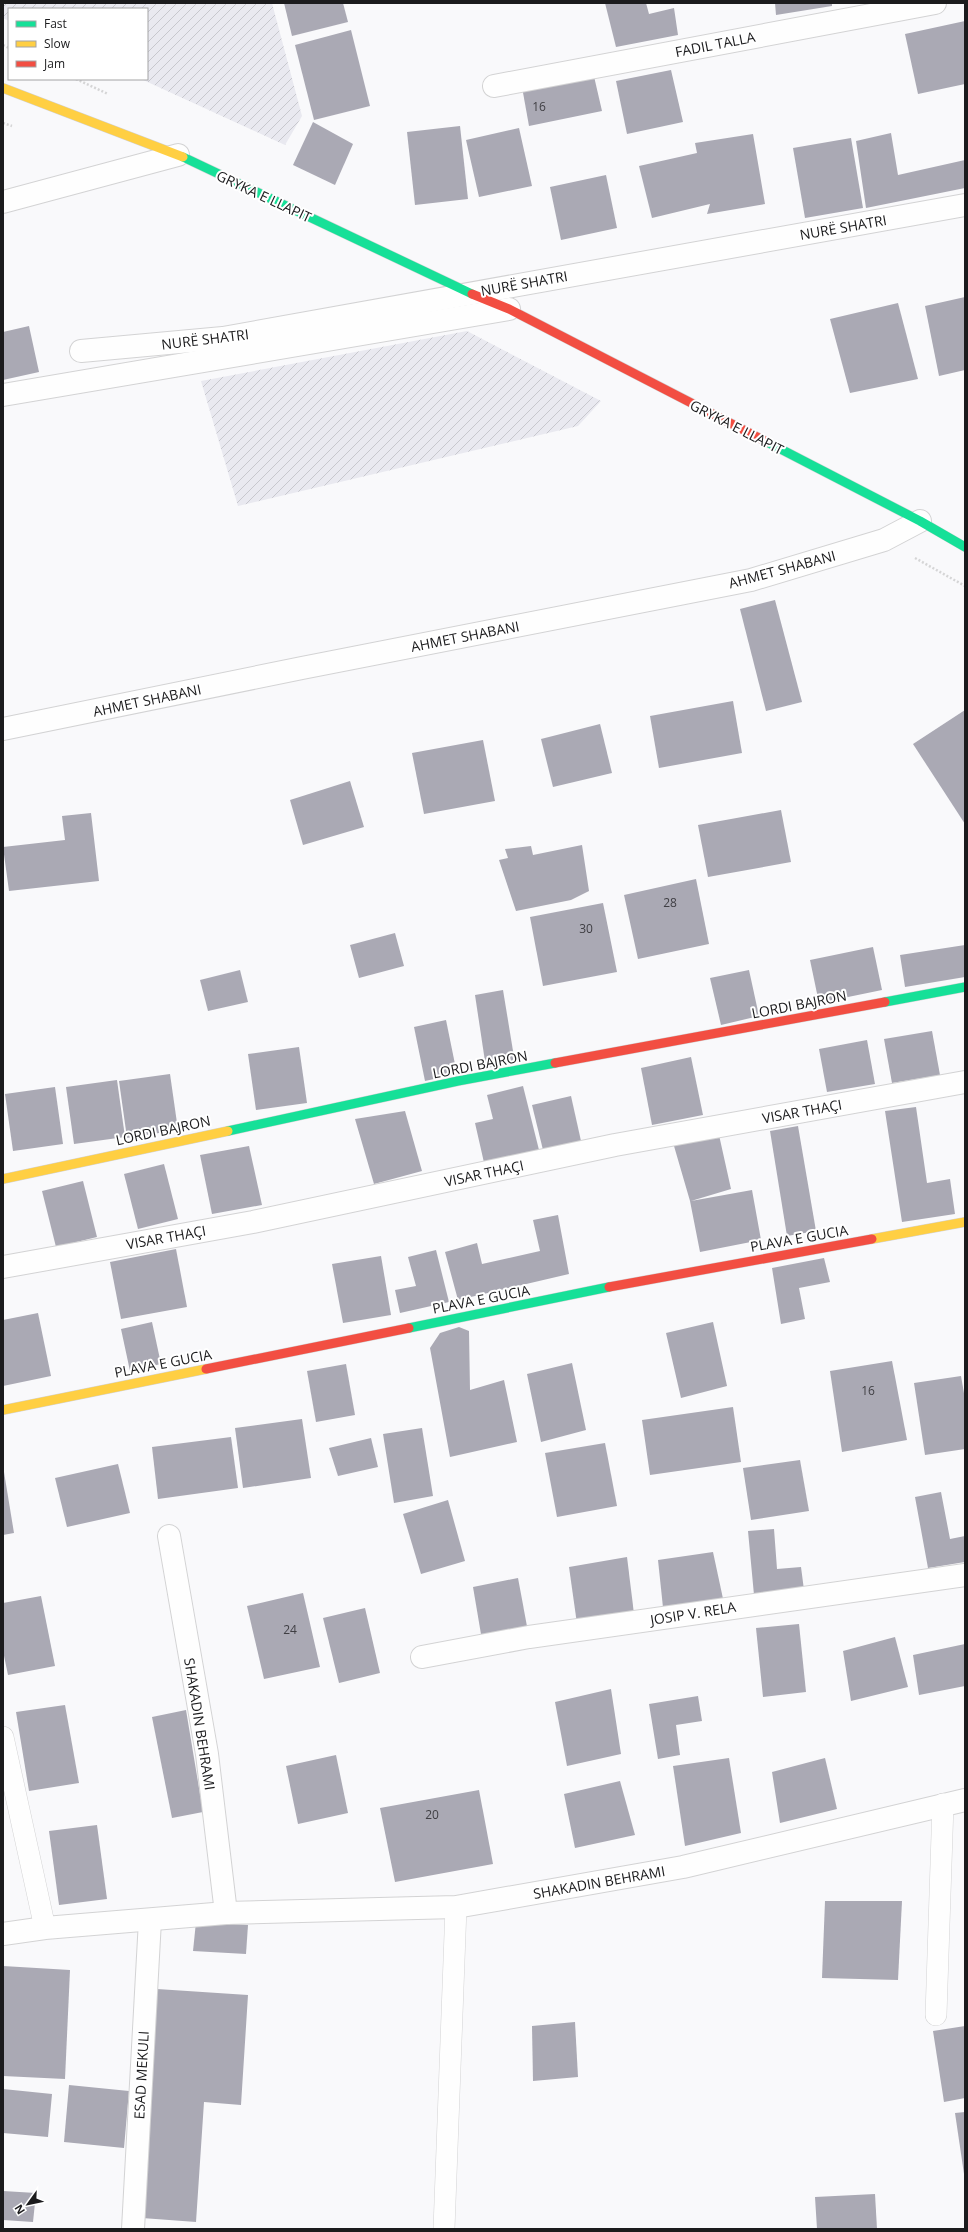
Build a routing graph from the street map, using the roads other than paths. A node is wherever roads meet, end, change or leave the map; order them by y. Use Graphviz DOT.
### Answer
graph roads {
  1 [pos="935,3"];
  2 [pos="494,86"];
  3 [pos="7,92"];
  4 [pos="178,155"];
  5 [pos="3,202"];
  6 [pos="965,205"];
  7 [pos="470,293"];
  8 [pos="509,309"];
  9 [pos="81,351"];
  10 [pos="3,395"];
  11 [pos="920,521"];
  12 [pos="965,547"];
  13 [pos="3,729"];
  14 [pos="965,987"];
  15 [pos="965,1082"];
  16 [pos="3,1178"];
  17 [pos="965,1222"];
  18 [pos="3,1267"];
  19 [pos="3,1410"];
  20 [pos="169,1536"];
  21 [pos="965,1575"];
  22 [pos="422,1657"];
  23 [pos="3,1737"];
  24 [pos="965,1800"];
  25 [pos="943,1804"];
  26 [pos="456,1907"];
  27 [pos="226,1913"];
  28 [pos="150,1920"];
  29 [pos="45,1928"];
  30 [pos="3,1934"];
  31 [pos="936,2015"];
  32 [pos="133,2229"];
  33 [pos="444,2229"];
  1 -- 2 [label="street, FADIL TALLA"];
  3 -- 4 [label="street, GRYKA E LLAPIT"];
  4 -- 5 [label="street"];
  4 -- 7 [label="street, GRYKA E LLAPIT"];
  6 -- 7 [label="street, NURË SHATRI"];
  7 -- 8 [label="street, GRYKA E LLAPIT"];
  7 -- 9 [label="street, NURË SHATRI"];
  8 -- 10 [label="street"];
  8 -- 11 [label="street, GRYKA E LLAPIT"];
  11 -- 12 [label="street, GRYKA E LLAPIT"];
  11 -- 13 [label="street, AHMET SHABANI"];
  14 -- 16 [label="street, LORDI BAJRON"];
  15 -- 18 [label="street, VISAR THAÇI"];
  17 -- 19 [label="street, PLAVA E GUCIA"];
  20 -- 27 [label="street, SHAKADIN BEHRAMI"];
  21 -- 22 [label="street, JOSIP V. RELA"];
  23 -- 29 [label="lane"];
  24 -- 25 [label="street, SHAKADIN BEHRAMI"];
  25 -- 26 [label="street, SHAKADIN BEHRAMI"];
  25 -- 31 [label="lane"];
  26 -- 27 [label="street, SHAKADIN BEHRAMI"];
  26 -- 33 [label="lane"];
  27 -- 28 [label="street, SHAKADIN BEHRAMI"];
  28 -- 29 [label="street, SHAKADIN BEHRAMI"];
  28 -- 32 [label="street, ESAD MEKULI"];
  29 -- 30 [label="street, SHAKADIN BEHRAMI"];
}
